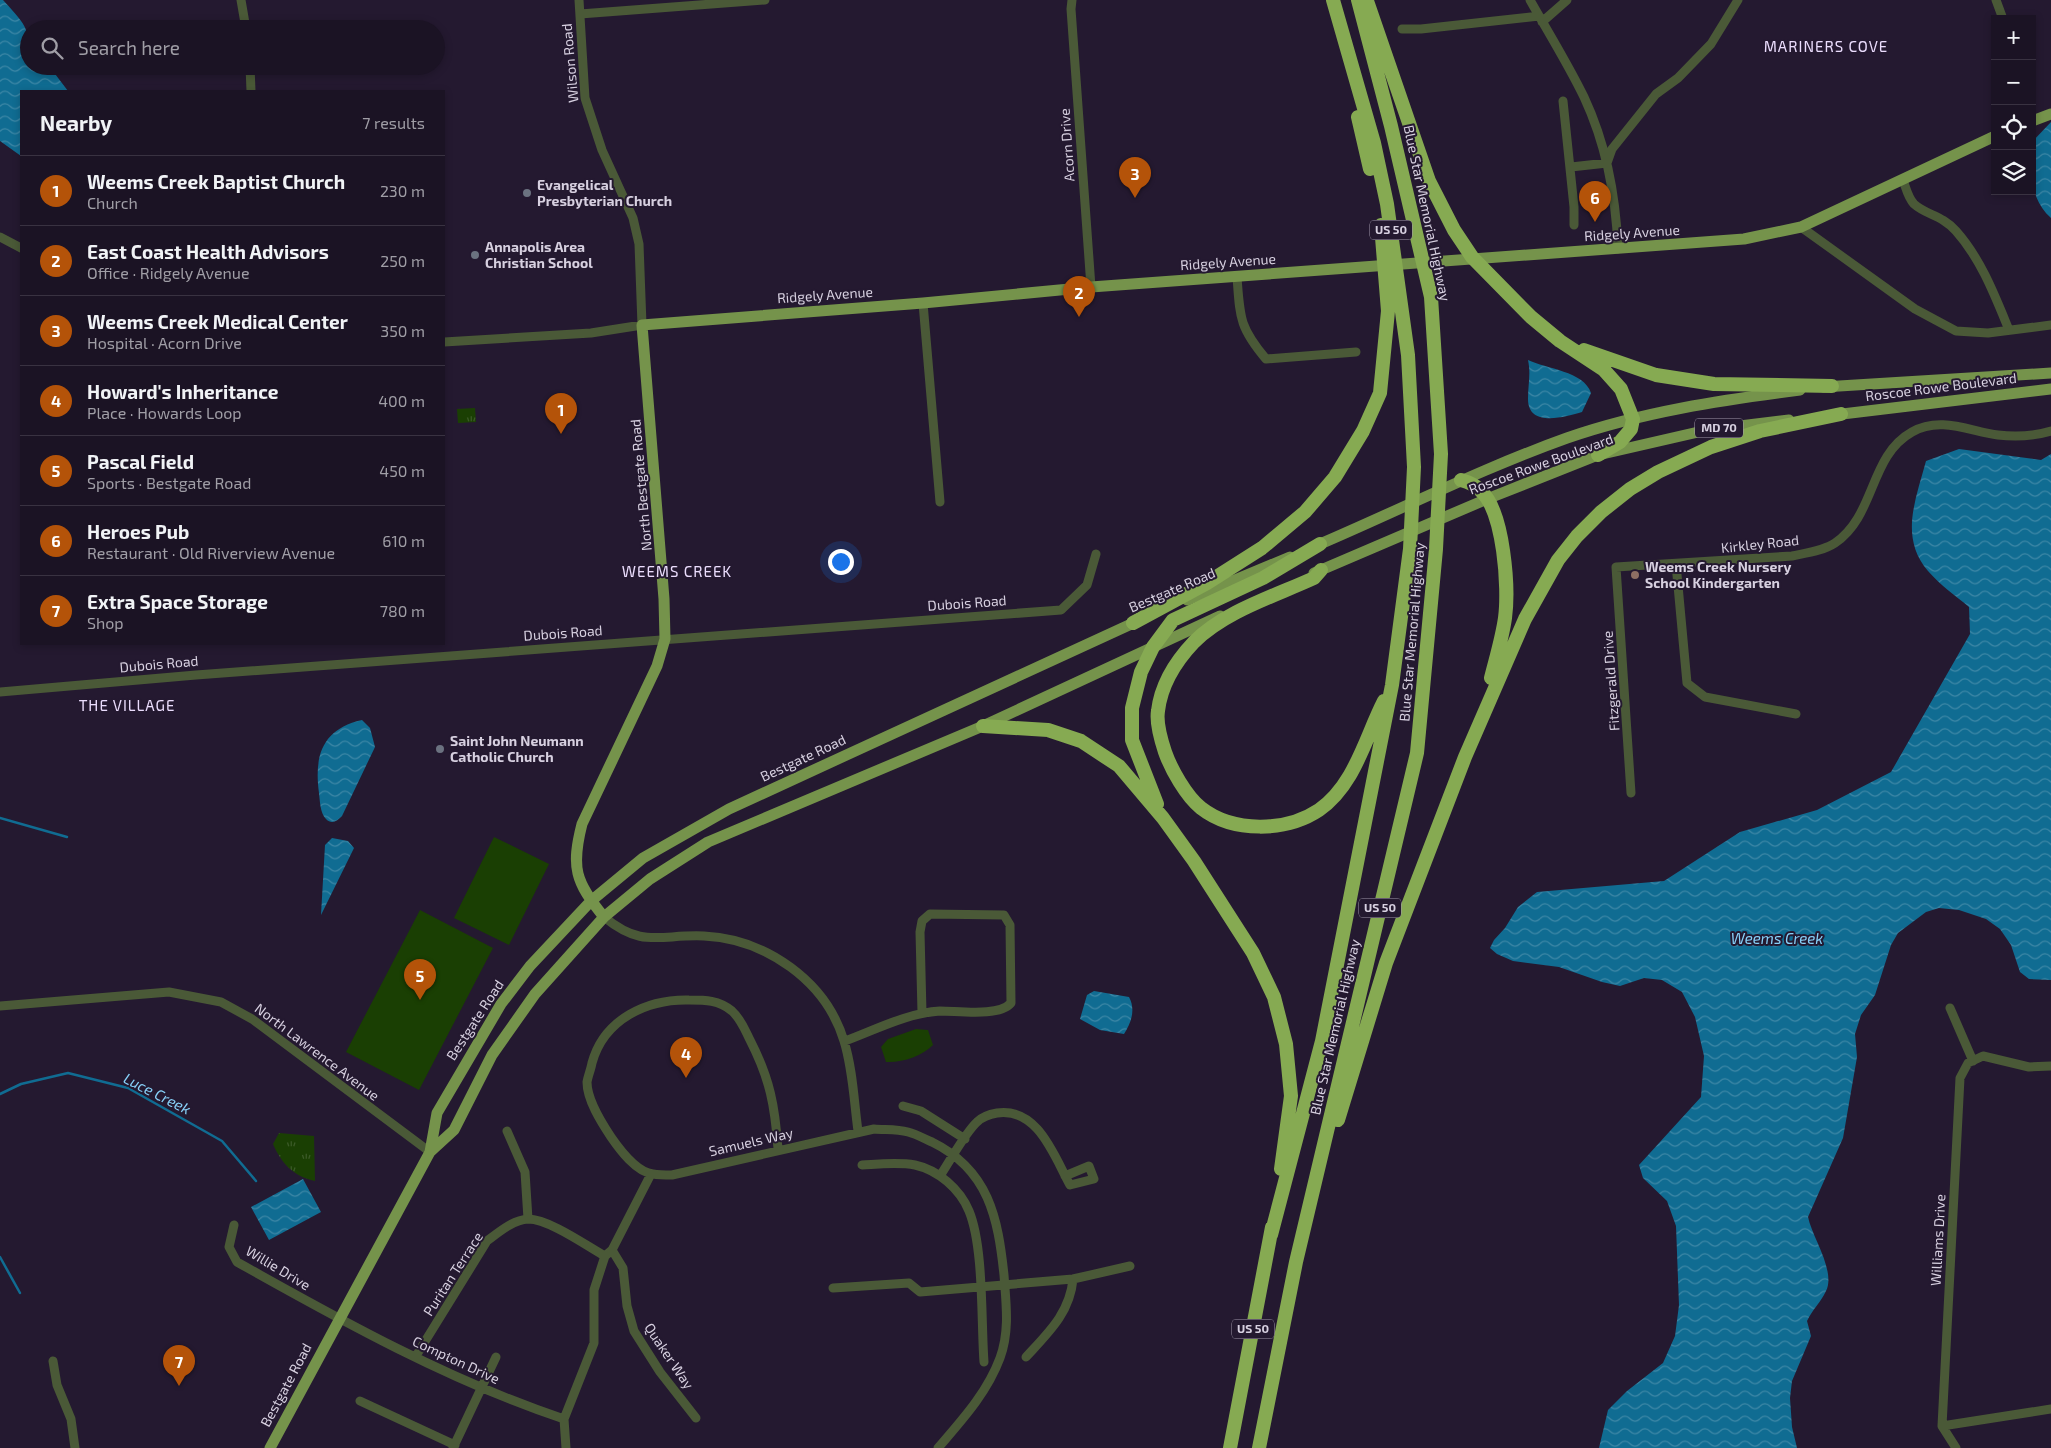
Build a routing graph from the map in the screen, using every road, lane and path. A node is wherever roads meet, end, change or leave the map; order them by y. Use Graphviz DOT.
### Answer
graph roads {
  1 [pos="242,0"];
  2 [pos="579,0"];
  3 [pos="765,0"];
  4 [pos="1072,0"];
  5 [pos="1329,0"];
  6 [pos="1333,0"];
  7 [pos="1358,0"];
  8 [pos="1366,0"];
  9 [pos="1530,0"];
  10 [pos="1567,0"];
  11 [pos="1738,0"];
  12 [pos="1996,0"];
  13 [pos="580,14"];
  14 [pos="2002,15"];
  15 [pos="1541,19"];
  16 [pos="245,20"];
  17 [pos="1402,29"];
  18 [pos="250,75"];
  19 [pos="251,90"];
  20 [pos="1563,102"];
  21 [pos="2051,114"];
  22 [pos="2036,120"];
  23 [pos="1991,138"];
  24 [pos="1607,163"];
  25 [pos="1571,167"];
  26 [pos="1903,180"];
  27 [pos="1574,226"];
  28 [pos="1801,227"];
  29 [pos="0,237"];
  30 [pos="20,247"];
  31 [pos="1618,249"];
  32 [pos="1237,277"];
  33 [pos="1091,287"];
  34 [pos="923,303"];
  35 [pos="642,325"];
  36 [pos="2051,325"];
  37 [pos="2009,330"];
  38 [pos="1560,341"];
  39 [pos="445,342"];
  40 [pos="1356,352"];
  41 [pos="2051,373"];
  42 [pos="1832,386"];
  43 [pos="2051,389"];
  44 [pos="1841,414"];
  45 [pos="1633,419"];
  46 [pos="2051,431"];
  47 [pos="1598,456"];
  48 [pos="1461,480"];
  49 [pos="1487,499"];
  50 [pos="940,502"];
  51 [pos="1320,544"];
  52 [pos="1096,554"];
  53 [pos="1676,564"];
  54 [pos="1616,567"];
  55 [pos="1321,570"];
  56 [pos="1133,623"];
  57 [pos="665,639"];
  58 [pos="1153,647"];
  59 [pos="1392,685"];
  60 [pos="0,692"];
  61 [pos="1796,714"];
  62 [pos="983,726"];
  63 [pos="1465,758"];
  64 [pos="1631,794"];
  65 [pos="1163,818"];
  66 [pos="590,901"];
  67 [pos="604,916"];
  68 [pos="0,1006"];
  69 [pos="1950,1008"];
  70 [pos="922,1013"];
  71 [pos="844,1041"];
  72 [pos="1972,1061"];
  73 [pos="2051,1066"];
  74 [pos="903,1106"];
  75 [pos="507,1131"];
  76 [pos="858,1132"];
  77 [pos="965,1139"];
  78 [pos="778,1149"];
  79 [pos="430,1152"];
  80 [pos="954,1156"];
  81 [pos="862,1166"];
  82 [pos="651,1174"];
  83 [pos="940,1176"];
  84 [pos="1065,1176"];
  85 [pos="528,1219"];
  86 [pos="234,1225"];
  87 [pos="1271,1235"];
  88 [pos="609,1253"];
  89 [pos="1296,1262"];
  90 [pos="1130,1266"];
  91 [pos="1073,1279"];
  92 [pos="1004,1284"];
  93 [pos="833,1288"];
  94 [pos="980,1288"];
  95 [pos="338,1318"];
  96 [pos="416,1356"];
  97 [pos="496,1357"];
  98 [pos="1026,1357"];
  99 [pos="53,1361"];
  100 [pos="984,1362"];
  101 [pos="483,1388"];
  102 [pos="360,1401"];
  103 [pos="2051,1409"];
  104 [pos="696,1418"];
  105 [pos="564,1419"];
  106 [pos="1942,1426"];
  107 [pos="454,1446"];
  108 [pos="74,1448"];
  109 [pos="270,1448"];
  110 [pos="566,1448"];
  111 [pos="938,1448"];
  112 [pos="1230,1448"];
  113 [pos="1259,1448"];
  114 [pos="1956,1448"];
  1 -- 16 [label="street"];
  2 -- 13 [label="street, Wilson Road"];
  3 -- 13 [label="street"];
  4 -- 33 [label="street, Acorn Drive"];
  5 -- 56 [label="highway"];
  6 -- 59 [label="highway, Blue Star Memorial Highway / US 50"];
  7 -- 89 [label="highway, Blue Star Memorial Highway / US 50"];
  8 -- 38 [label="highway"];
  9 -- 15 [label="street"];
  10 -- 15 [label="street"];
  11 -- 24 [label="street"];
  12 -- 14 [label="street"];
  13 -- 35 [label="street, Wilson Road"];
  15 -- 17 [label="street"];
  15 -- 24 [label="street"];
  18 -- 19 [label="street"];
  20 -- 25 [label="street"];
  21 -- 22 [label="main road"];
  23 -- 26 [label="main road, Ridgely Avenue"];
  24 -- 25 [label="street"];
  24 -- 31 [label="street"];
  25 -- 27 [label="street"];
  26 -- 28 [label="main road, Ridgely Avenue"];
  26 -- 37 [label="street"];
  28 -- 31 [label="main road, Ridgely Avenue"];
  28 -- 37 [label="street"];
  29 -- 30 [label="street"];
  31 -- 32 [label="main road, Ridgely Avenue"];
  32 -- 33 [label="main road, Ridgely Avenue"];
  32 -- 40 [label="street"];
  33 -- 34 [label="main road, Ridgely Avenue"];
  34 -- 35 [label="main road, Ridgely Avenue"];
  34 -- 50 [label="street"];
  35 -- 39 [label="street, Ridgely Avenue"];
  35 -- 57 [label="main road, North Bestgate Road"];
  36 -- 37 [label="street"];
  38 -- 42 [label="highway"];
  38 -- 45 [label="highway"];
  41 -- 42 [label="main road, Roscoe Rowe Boulevard / MD 70"];
  42 -- 45 [label="main road, Roscoe Rowe Boulevard / MD 70"];
  43 -- 44 [label="main road, Roscoe Rowe Boulevard / MD 70"];
  44 -- 47 [label="main road, Roscoe Rowe Boulevard / MD 70"];
  44 -- 63 [label="highway"];
  45 -- 47 [label="highway"];
  45 -- 48 [label="main road, Roscoe Rowe Boulevard / MD 70"];
  46 -- 53 [label="street, Kirkley Road"];
  47 -- 49 [label="main road, Roscoe Rowe Boulevard / MD 70"];
  48 -- 49 [label="highway"];
  48 -- 51 [label="main road, Roscoe Rowe Boulevard / MD 70"];
  49 -- 55 [label="main road, Roscoe Rowe Boulevard / MD 70"];
  49 -- 63 [label="highway"];
  51 -- 56 [label="main road, Bestgate Road / MD 70"];
  51 -- 58 [label="highway"];
  52 -- 57 [label="street, Dubois Road"];
  53 -- 54 [label="street, Kirkley Road"];
  53 -- 61 [label="street"];
  54 -- 64 [label="street, Fitzgerald Drive"];
  55 -- 58 [label="main road, Bestgate Road / MD 70"];
  55 -- 59 [label="highway"];
  56 -- 66 [label="main road, Bestgate Road / MD 70"];
  57 -- 60 [label="street, Dubois Road"];
  57 -- 66 [label="main road, North Bestgate Road"];
  58 -- 62 [label="main road, Bestgate Road / MD 70"];
  58 -- 65 [label="highway"];
  59 -- 87 [label="highway, Blue Star Memorial Highway / US 50"];
  62 -- 65 [label="highway"];
  62 -- 67 [label="main road, Bestgate Road / MD 70"];
  63 -- 89 [label="highway"];
  65 -- 87 [label="highway"];
  66 -- 67 [label="main road, North Bestgate Road"];
  66 -- 79 [label="main road, Bestgate Road / MD 70"];
  67 -- 71 [label="street"];
  67 -- 79 [label="main road, Bestgate Road / MD 70"];
  68 -- 79 [label="street, North Lawrence Avenue"];
  69 -- 72 [label="street"];
  70 -- 70 [label="street"];
  70 -- 71 [label="street"];
  71 -- 76 [label="street"];
  72 -- 73 [label="street"];
  72 -- 106 [label="street, Williams Drive"];
  74 -- 77 [label="street"];
  75 -- 85 [label="street"];
  76 -- 78 [label="street, Samuels Way"];
  76 -- 80 [label="street, Samuels Way"];
  77 -- 80 [label="street"];
  77 -- 84 [label="street"];
  78 -- 82 [label="street, Samuels Way"];
  78 -- 82 [label="street"];
  79 -- 95 [label="main road, Bestgate Road / MD 70"];
  80 -- 83 [label="street"];
  80 -- 92 [label="street, Samuels Way"];
  81 -- 83 [label="street"];
  82 -- 88 [label="street"];
  83 -- 94 [label="street"];
  85 -- 88 [label="street"];
  85 -- 96 [label="street, Puritan Terrace"];
  86 -- 95 [label="street, Willie Drive"];
  87 -- 112 [label="highway, US 50"];
  88 -- 104 [label="street, Quaker Way"];
  88 -- 105 [label="street"];
  89 -- 113 [label="highway, US 50"];
  90 -- 91 [label="street"];
  91 -- 92 [label="street"];
  91 -- 98 [label="street"];
  92 -- 94 [label="street"];
  92 -- 111 [label="street, Samuels Way"];
  93 -- 94 [label="street"];
  94 -- 100 [label="street"];
  95 -- 96 [label="street, Compton Drive"];
  95 -- 109 [label="main road, Bestgate Road / MD 70"];
  96 -- 101 [label="street, Compton Drive"];
  97 -- 101 [label="street"];
  99 -- 108 [label="street"];
  101 -- 105 [label="street, Compton Drive"];
  101 -- 107 [label="street"];
  102 -- 107 [label="street"];
  103 -- 106 [label="street"];
  105 -- 110 [label="street"];
  106 -- 114 [label="street"];
}
